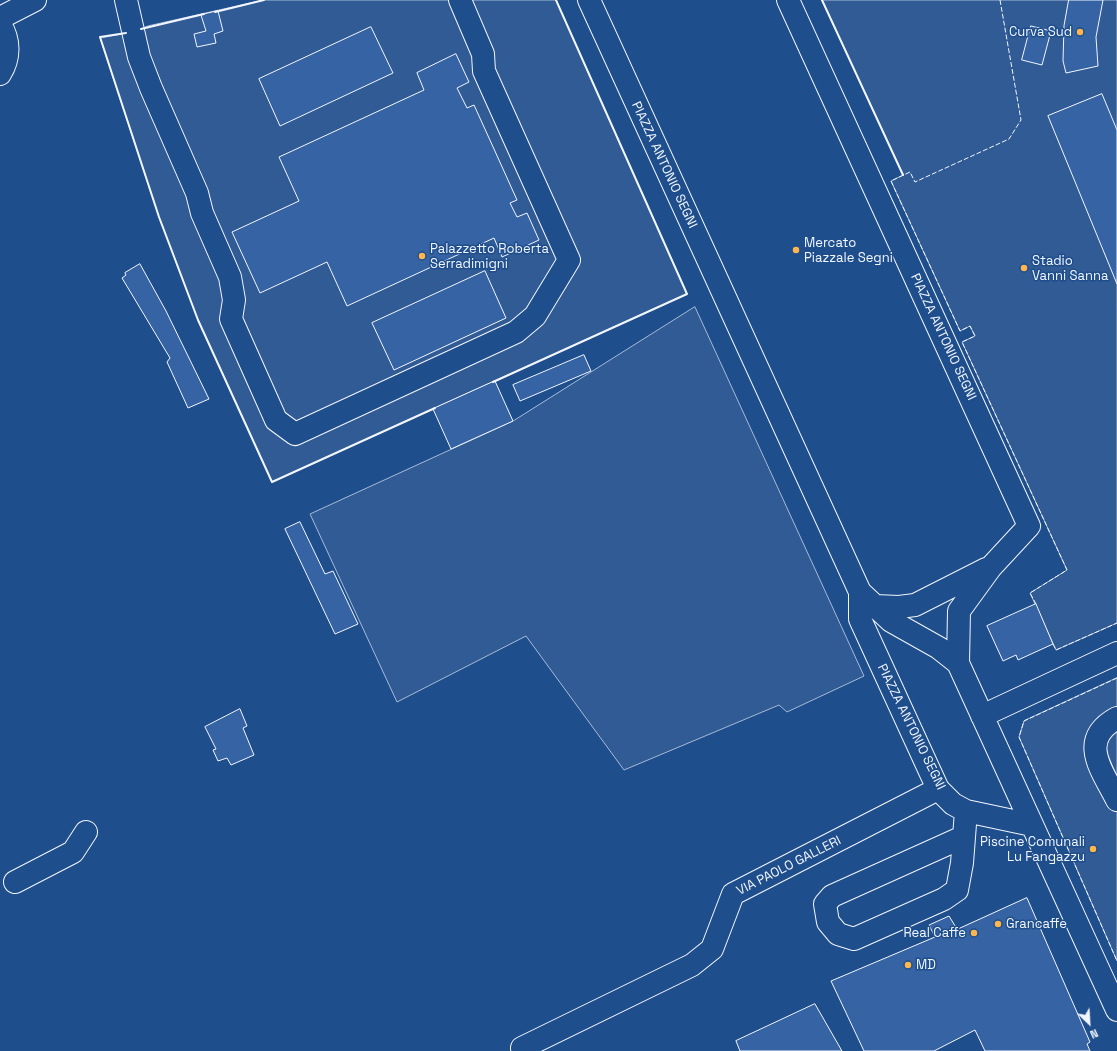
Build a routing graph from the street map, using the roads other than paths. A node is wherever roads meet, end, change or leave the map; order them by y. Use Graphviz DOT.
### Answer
graph roads {
  1 [pos="35,0"];
  2 [pos="126,0"];
  3 [pos="460,0"];
  4 [pos="588,0"];
  5 [pos="788,0"];
  6 [pos="0,18"];
  7 [pos="0,24"];
  8 [pos="0,74"];
  9 [pos="991,566"];
  10 [pos="868,599"];
  11 [pos="1117,653"];
  12 [pos="958,663"];
  13 [pos="982,716"];
  14 [pos="1117,718"];
  15 [pos="938,789"];
  16 [pos="1117,800"];
  17 [pos="966,811"];
  18 [pos="1032,825"];
  19 [pos="86,832"];
  20 [pos="963,837"];
  21 [pos="15,882"];
  22 [pos="1117,1010"];
  23 [pos="522,1048"];
  1 -- 6 [label="street"];
  2 -- 3 [label="street"];
  4 -- 10 [label="street, PIAZZA ANTONIO SEGNI"];
  5 -- 9 [label="street, PIAZZA ANTONIO SEGNI"];
  7 -- 8 [label="street"];
  9 -- 10 [label="street"];
  9 -- 12 [label="street, PIAZZA ANTONIO SEGNI"];
  10 -- 12 [label="street, PIAZZA ANTONIO SEGNI"];
  10 -- 15 [label="street, PIAZZA ANTONIO SEGNI"];
  11 -- 13 [label="street"];
  12 -- 13 [label="street, PIAZZA ANTONIO SEGNI"];
  13 -- 18 [label="street, PIAZZA ANTONIO SEGNI"];
  14 -- 16 [label="street"];
  15 -- 17 [label="street, PIAZZA ANTONIO SEGNI"];
  15 -- 23 [label="street, VIA PAOLO GALLERI"];
  17 -- 18 [label="street, PIAZZA ANTONIO SEGNI"];
  17 -- 20 [label="street"];
  18 -- 22 [label="street, PIAZZA ANTONIO SEGNI"];
  19 -- 21 [label="street"];
  20 -- 20 [label="street"];
}
